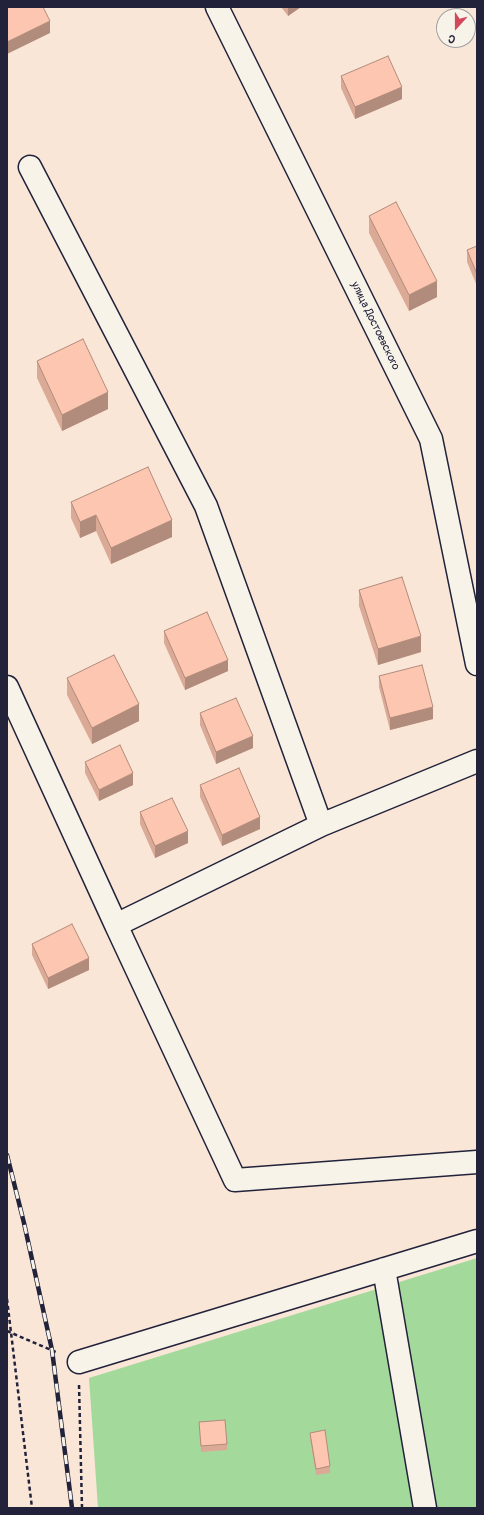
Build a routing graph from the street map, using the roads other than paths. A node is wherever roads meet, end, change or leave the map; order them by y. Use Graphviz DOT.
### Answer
graph roads {
  1 [pos="217,7"];
  2 [pos="30,168"];
  3 [pos="477,664"];
  4 [pos="7,687"];
  5 [pos="477,761"];
  6 [pos="321,825"];
  7 [pos="116,925"];
  8 [pos="477,1162"];
  9 [pos="477,1241"];
  10 [pos="384,1269"];
  11 [pos="79,1362"];
  12 [pos="425,1508"];
  1 -- 3 [label="street, улица Достоевского"];
  2 -- 6 [label="street"];
  4 -- 7 [label="street"];
  5 -- 6 [label="street"];
  6 -- 7 [label="street"];
  7 -- 8 [label="street"];
  9 -- 10 [label="street"];
  10 -- 11 [label="street"];
  10 -- 12 [label="street"];
}
